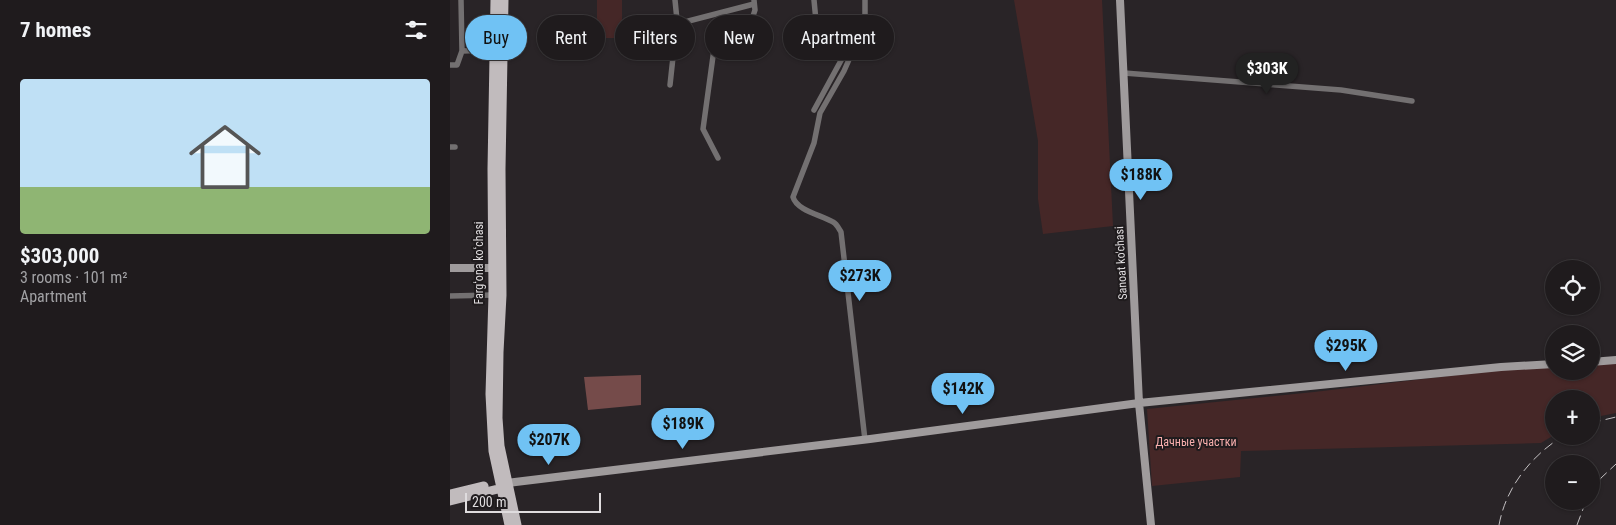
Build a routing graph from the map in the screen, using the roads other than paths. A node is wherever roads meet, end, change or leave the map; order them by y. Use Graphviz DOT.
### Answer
graph roads {
  1 [pos="461,0"];
  2 [pos="495,0"];
  3 [pos="504,0"];
  4 [pos="675,0"];
  5 [pos="814,0"];
  6 [pos="865,0"];
  7 [pos="1120,0"];
  8 [pos="754,2"];
  9 [pos="495,15"];
  10 [pos="676,15"];
  11 [pos="815,15"];
  12 [pos="695,19"];
  13 [pos="462,51"];
  14 [pos="465,51"];
  15 [pos="494,60"];
  16 [pos="673,60"];
  17 [pos="841,60"];
  18 [pos="450,64"];
  19 [pos="1124,73"];
  20 [pos="670,85"];
  21 [pos="1412,101"];
  22 [pos="814,110"];
  23 [pos="718,158"];
  24 [pos="450,268"];
  25 [pos="497,268"];
  26 [pos="492,295"];
  27 [pos="450,296"];
  28 [pos="1616,360"];
  29 [pos="1600,361"];
  30 [pos="1545,365"];
  31 [pos="1140,404"];
  32 [pos="865,440"];
  33 [pos="503,486"];
  34 [pos="450,494"];
  35 [pos="450,501"];
  36 [pos="509,525"];
  37 [pos="517,525"];
  38 [pos="1151,525"];
  1 -- 13 [label="street"];
  2 -- 9 [label="main road, Fargʻona koʻchasi"];
  3 -- 25 [label="main road, Fargʻona koʻchasi"];
  4 -- 10 [label="street"];
  5 -- 11 [label="street"];
  6 -- 32 [label="street"];
  7 -- 19 [label="main road, Sanoat ko'chasi"];
  8 -- 12 [label="street"];
  8 -- 23 [label="street"];
  13 -- 14 [label="street"];
  13 -- 18 [label="street"];
  15 -- 25 [label="main road, Fargʻona koʻchasi"];
  16 -- 20 [label="street"];
  17 -- 22 [label="street"];
  19 -- 21 [label="street"];
  19 -- 31 [label="main road, Sanoat ko'chasi"];
  24 -- 25 [label="main road"];
  25 -- 26 [label="main road, Fargʻona koʻchasi"];
  25 -- 33 [label="main road, Fargʻona koʻchasi"];
  26 -- 27 [label="street"];
  26 -- 33 [label="main road, Fargʻona koʻchasi"];
  28 -- 29 [label="main road"];
  30 -- 31 [label="main road"];
  31 -- 32 [label="main road"];
  31 -- 38 [label="main road, Sanoat ko'chasi"];
  32 -- 33 [label="main road"];
  33 -- 34 [label="main road"];
  33 -- 35 [label="main road"];
  33 -- 36 [label="main road, Fargʻona koʻchasi"];
  33 -- 37 [label="main road, Fargʻona koʻchasi"];
}
